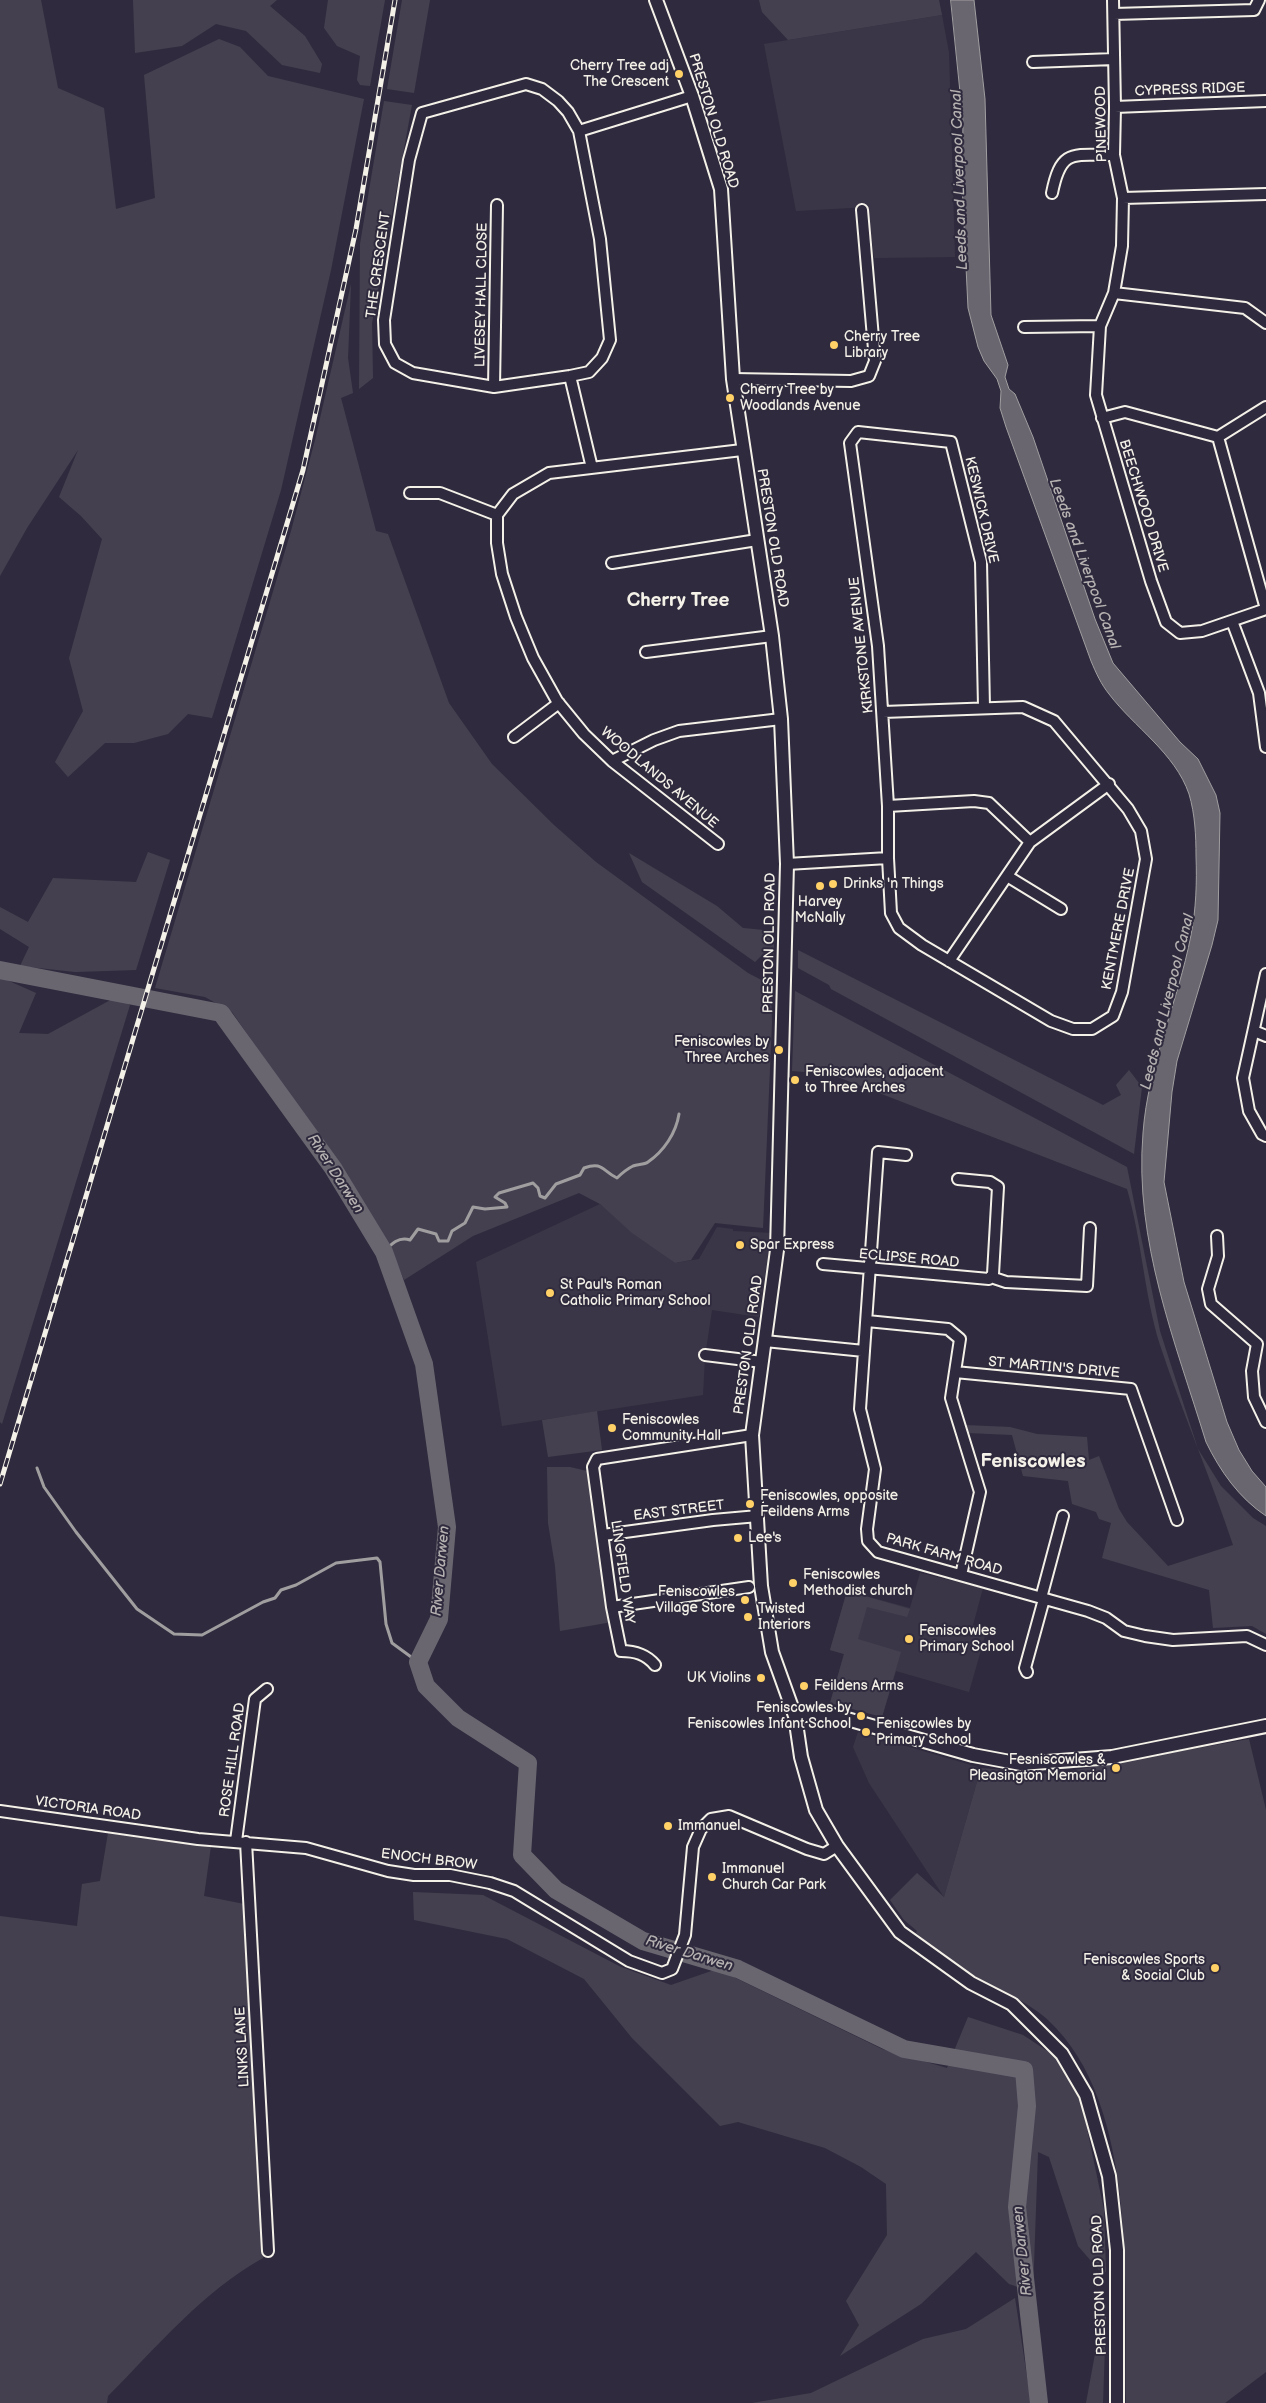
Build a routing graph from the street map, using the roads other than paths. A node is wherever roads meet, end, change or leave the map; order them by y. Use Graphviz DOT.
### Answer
graph roads {
  1 [pos="656,0"];
  2 [pos="1113,0"];
  3 [pos="1259,0"];
  4 [pos="1114,14"];
  5 [pos="1114,59"];
  6 [pos="1033,62"];
  7 [pos="692,96"];
  8 [pos="1266,101"];
  9 [pos="1116,107"];
  10 [pos="578,131"];
  11 [pos="1114,155"];
  12 [pos="1052,194"];
  13 [pos="1266,194"];
  14 [pos="1123,198"];
  15 [pos="497,205"];
  16 [pos="862,210"];
  17 [pos="1122,246"];
  18 [pos="1114,293"];
  19 [pos="1266,323"];
  20 [pos="1100,326"];
  21 [pos="1024,327"];
  22 [pos="570,376"];
  23 [pos="733,380"];
  24 [pos="494,387"];
  25 [pos="1266,407"];
  26 [pos="1102,418"];
  27 [pos="858,432"];
  28 [pos="1218,437"];
  29 [pos="742,450"];
  30 [pos="592,468"];
  31 [pos="410,493"];
  32 [pos="497,515"];
  33 [pos="757,540"];
  34 [pos="612,563"];
  35 [pos="1266,609"];
  36 [pos="1232,621"];
  37 [pos="772,636"];
  38 [pos="646,652"];
  39 [pos="559,703"];
  40 [pos="984,707"];
  41 [pos="883,712"];
  42 [pos="781,719"];
  43 [pos="514,738"];
  44 [pos="1266,747"];
  45 [pos="612,761"];
  46 [pos="1108,784"];
  47 [pos="888,806"];
  48 [pos="1030,842"];
  49 [pos="718,844"];
  50 [pos="888,858"];
  51 [pos="787,864"];
  52 [pos="1007,876"];
  53 [pos="1061,909"];
  54 [pos="948,961"];
  55 [pos="1266,974"];
  56 [pos="1254,1031"];
  57 [pos="1266,1036"];
  58 [pos="1266,1136"];
  59 [pos="906,1155"];
  60 [pos="958,1179"];
  61 [pos="1090,1228"];
  62 [pos="1216,1236"];
  63 [pos="823,1264"];
  64 [pos="868,1269"];
  65 [pos="991,1277"];
  66 [pos="867,1322"];
  67 [pos="765,1341"];
  68 [pos="1262,1342"];
  69 [pos="864,1351"];
  70 [pos="705,1355"];
  71 [pos="762,1362"];
  72 [pos="955,1372"];
  73 [pos="1266,1422"];
  74 [pos="752,1435"];
  75 [pos="758,1516"];
  76 [pos="1063,1516"];
  77 [pos="1177,1520"];
  78 [pos="603,1535"];
  79 [pos="961,1575"];
  80 [pos="749,1587"];
  81 [pos="1042,1598"];
  82 [pos="612,1607"];
  83 [pos="1266,1644"];
  84 [pos="655,1665"];
  85 [pos="1027,1672"];
  86 [pos="267,1689"];
  87 [pos="796,1716"];
  88 [pos="1266,1726"];
  89 [pos="0,1811"];
  90 [pos="172,1834"];
  91 [pos="241,1841"];
  92 [pos="837,1846"];
  93 [pos="268,2251"];
  94 [pos="1117,2403"];
  1 -- 7 [label="main road, PRESTON OLD ROAD"];
  2 -- 4 [label="street, PINEWOOD"];
  3 -- 4 [label="street"];
  4 -- 5 [label="street, PINEWOOD"];
  5 -- 6 [label="street"];
  5 -- 9 [label="street, PINEWOOD"];
  7 -- 10 [label="street"];
  7 -- 23 [label="main road, PRESTON OLD ROAD"];
  8 -- 9 [label="street, CYPRESS RIDGE"];
  9 -- 11 [label="street, PINEWOOD"];
  10 -- 22 [label="street, THE CRESCENT"];
  10 -- 24 [label="street, THE CRESCENT"];
  11 -- 12 [label="street"];
  11 -- 14 [label="street, PINEWOOD"];
  13 -- 14 [label="street"];
  14 -- 17 [label="street, PINEWOOD"];
  15 -- 24 [label="street, LIVESEY HALL CLOSE"];
  16 -- 23 [label="street"];
  17 -- 18 [label="street, BEECHWOOD DRIVE"];
  18 -- 19 [label="street"];
  18 -- 20 [label="street, BEECHWOOD DRIVE"];
  20 -- 21 [label="street"];
  20 -- 26 [label="street, BEECHWOOD DRIVE"];
  22 -- 24 [label="street, THE CRESCENT"];
  22 -- 30 [label="street"];
  23 -- 29 [label="main road, PRESTON OLD ROAD"];
  25 -- 28 [label="street"];
  26 -- 28 [label="street"];
  26 -- 36 [label="street, BEECHWOOD DRIVE"];
  27 -- 40 [label="street, KESWICK DRIVE"];
  27 -- 41 [label="street, KIRKSTONE AVENUE"];
  28 -- 35 [label="street"];
  29 -- 30 [label="street"];
  29 -- 33 [label="main road, PRESTON OLD ROAD"];
  30 -- 32 [label="street"];
  31 -- 32 [label="street"];
  32 -- 39 [label="street, WOODLANDS AVENUE"];
  33 -- 34 [label="street"];
  33 -- 37 [label="main road, PRESTON OLD ROAD"];
  35 -- 36 [label="street, BEECHWOOD DRIVE"];
  36 -- 44 [label="street"];
  37 -- 38 [label="street"];
  37 -- 42 [label="main road, PRESTON OLD ROAD"];
  39 -- 43 [label="street"];
  39 -- 45 [label="street, WOODLANDS AVENUE"];
  40 -- 41 [label="street, KENTMERE DRIVE"];
  40 -- 46 [label="street, KENTMERE DRIVE"];
  41 -- 47 [label="street, KIRKSTONE AVENUE"];
  42 -- 45 [label="street"];
  42 -- 51 [label="main road, PRESTON OLD ROAD"];
  45 -- 49 [label="street, WOODLANDS AVENUE"];
  46 -- 48 [label="street"];
  46 -- 54 [label="street, KENTMERE DRIVE"];
  47 -- 48 [label="street"];
  47 -- 50 [label="street, KIRKSTONE AVENUE"];
  48 -- 52 [label="street"];
  50 -- 51 [label="street"];
  50 -- 54 [label="street, KENTMERE DRIVE"];
  51 -- 67 [label="main road, PRESTON OLD ROAD"];
  52 -- 53 [label="street"];
  52 -- 54 [label="street"];
  55 -- 56 [label="street"];
  56 -- 57 [label="street"];
  56 -- 58 [label="street"];
  59 -- 64 [label="street, PARK FARM ROAD"];
  60 -- 65 [label="street"];
  61 -- 65 [label="street, ECLIPSE ROAD"];
  62 -- 68 [label="street"];
  63 -- 64 [label="street, ECLIPSE ROAD"];
  64 -- 65 [label="street, ECLIPSE ROAD"];
  64 -- 66 [label="street, PARK FARM ROAD"];
  66 -- 69 [label="street, PARK FARM ROAD"];
  66 -- 72 [label="street"];
  67 -- 69 [label="street"];
  67 -- 71 [label="main road, PRESTON OLD ROAD"];
  68 -- 73 [label="street"];
  69 -- 79 [label="street, PARK FARM ROAD"];
  70 -- 71 [label="street"];
  71 -- 74 [label="main road, PRESTON OLD ROAD"];
  72 -- 77 [label="street, ST MARTIN'S DRIVE"];
  72 -- 79 [label="street"];
  74 -- 75 [label="main road, PRESTON OLD ROAD"];
  74 -- 78 [label="street, LINGFIELD WAY"];
  75 -- 78 [label="street, EAST STREET"];
  75 -- 87 [label="main road, PRESTON OLD ROAD"];
  76 -- 81 [label="street"];
  78 -- 82 [label="street, LINGFIELD WAY"];
  79 -- 81 [label="street, PARK FARM ROAD"];
  80 -- 82 [label="street"];
  81 -- 83 [label="street, PARK FARM ROAD"];
  81 -- 85 [label="street"];
  82 -- 84 [label="street, LINGFIELD WAY"];
  86 -- 91 [label="street, ROSE HILL ROAD"];
  87 -- 88 [label="main road"];
  87 -- 92 [label="main road, PRESTON OLD ROAD"];
  89 -- 90 [label="street, VICTORIA ROAD"];
  90 -- 91 [label="street, ENOCH BROW"];
  91 -- 92 [label="street, ENOCH BROW"];
  91 -- 93 [label="street, LINKS LANE"];
  92 -- 94 [label="main road, PRESTON OLD ROAD"];
}
